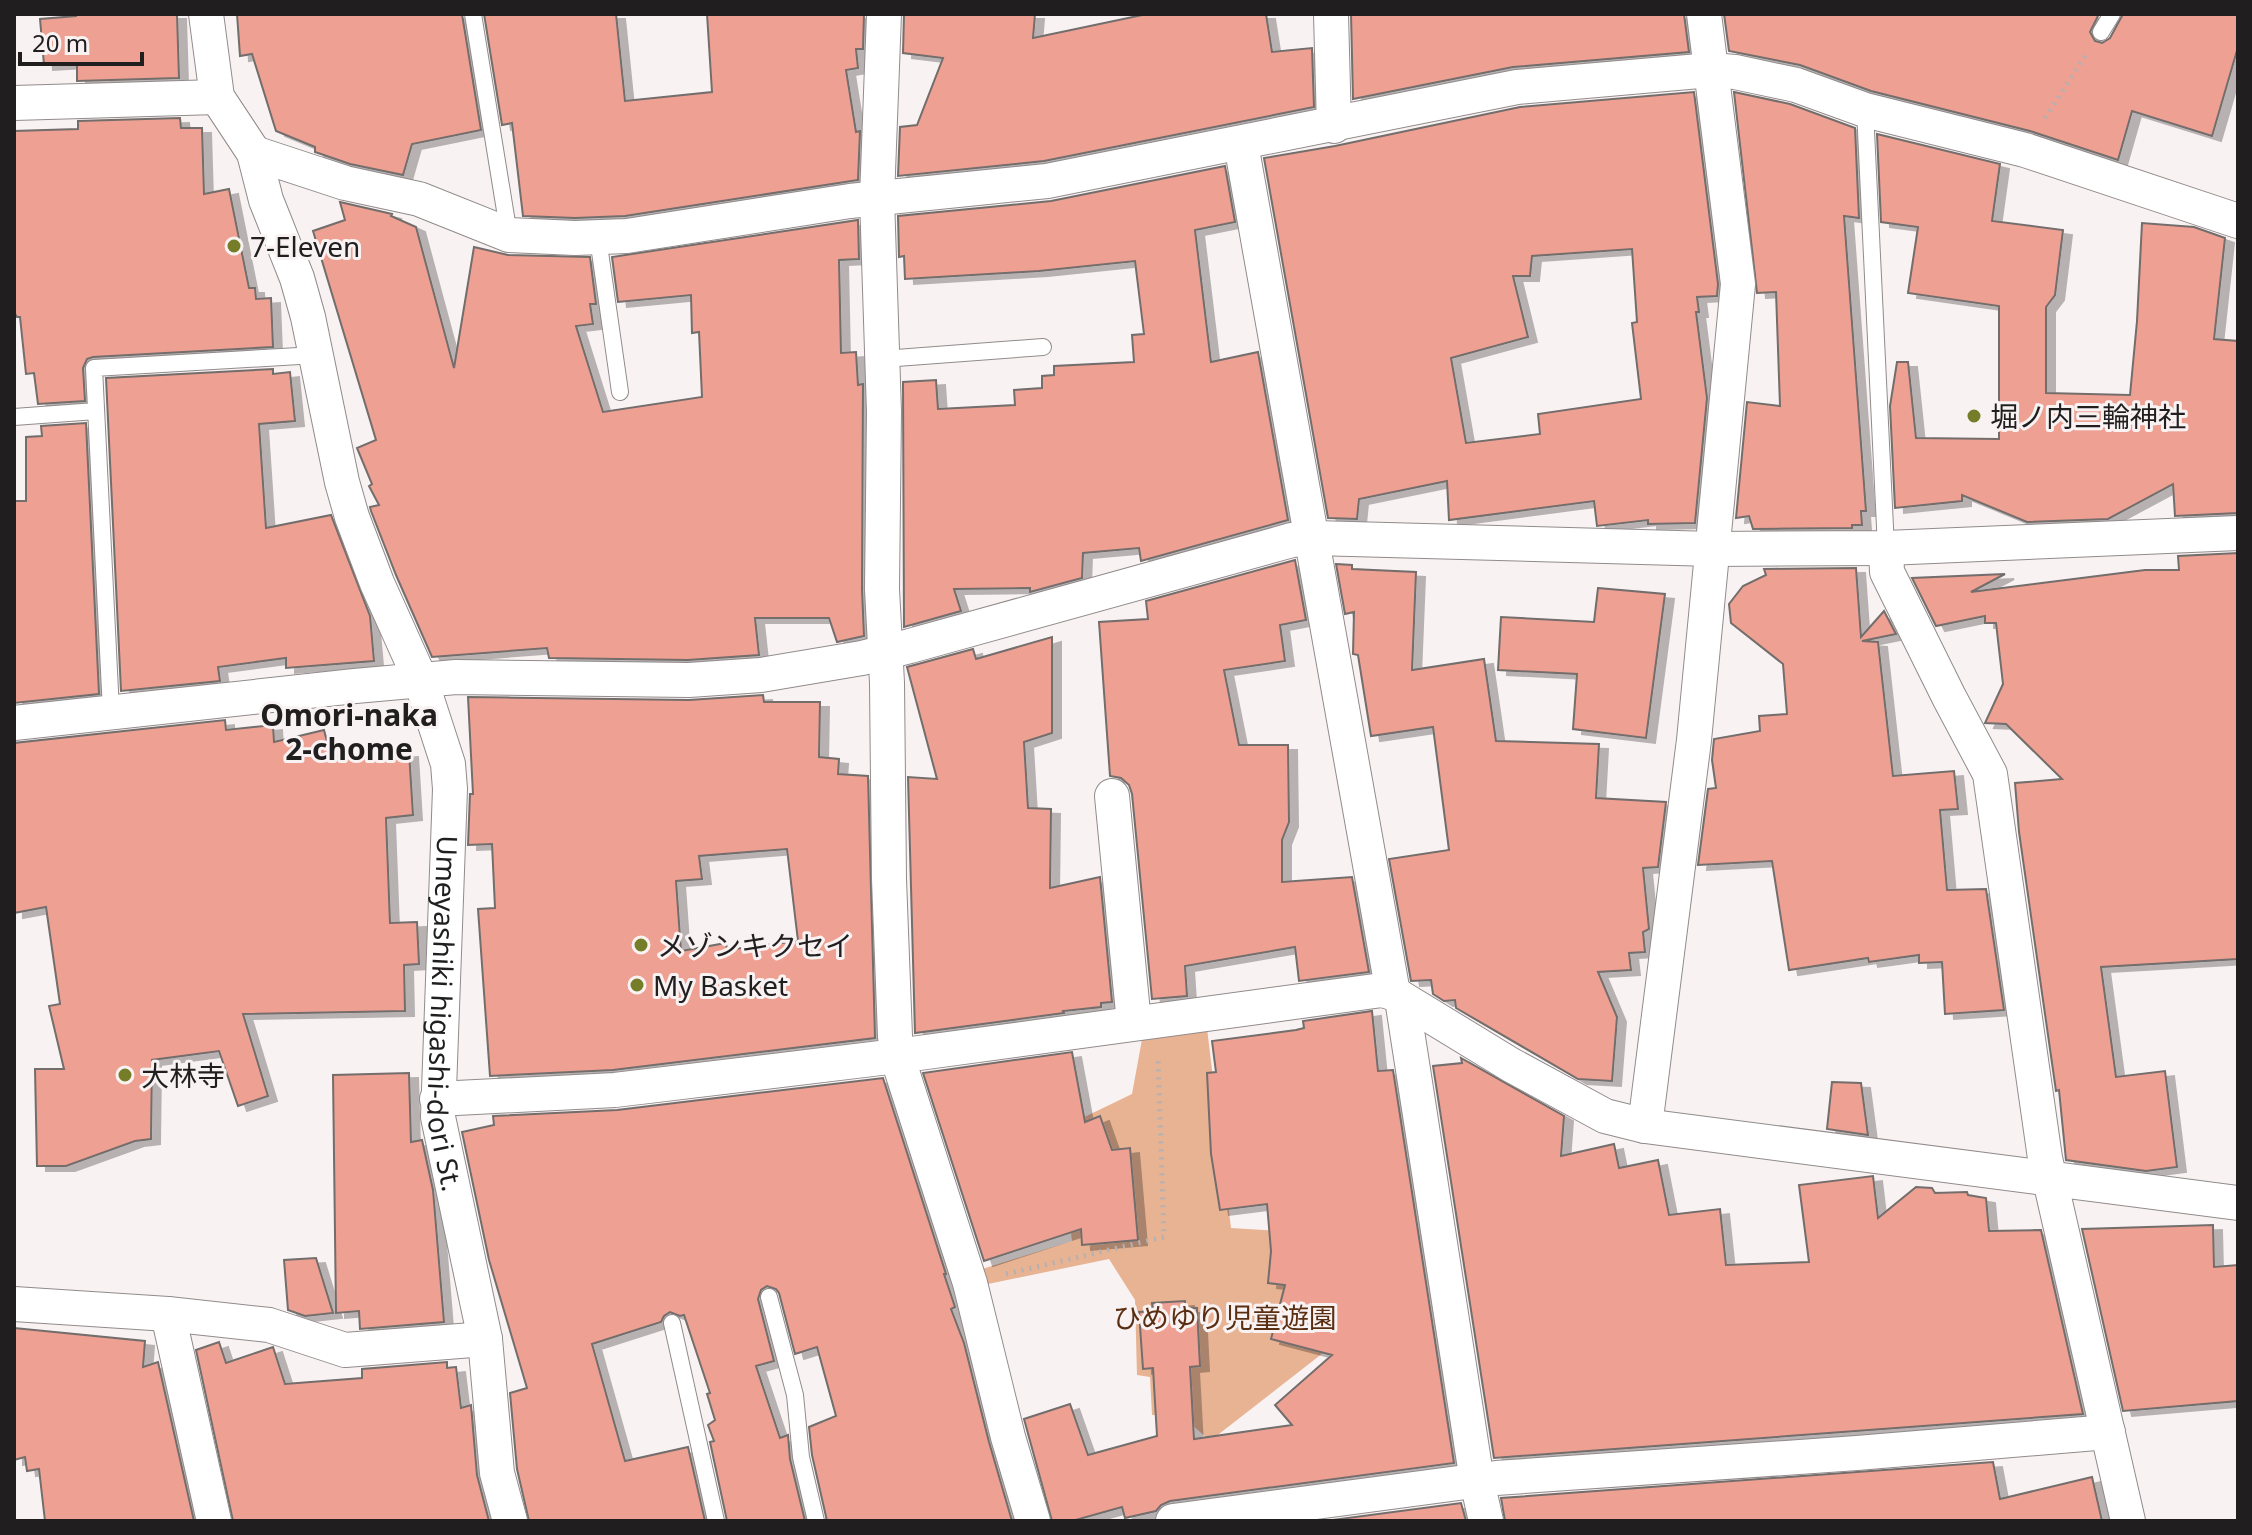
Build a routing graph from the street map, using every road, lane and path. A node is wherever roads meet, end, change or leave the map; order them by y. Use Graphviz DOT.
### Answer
graph roads {
  1 [pos="206,14"];
  2 [pos="473,14"];
  3 [pos="884,14"];
  4 [pos="1331,14"];
  5 [pos="1704,14"];
  6 [pos="2112,14"];
  7 [pos="2101,32"];
  8 [pos="1711,70"];
  9 [pos="217,97"];
  10 [pos="14,103"];
  11 [pos="1865,110"];
  12 [pos="1334,126"];
  13 [pos="1241,144"];
  14 [pos="2025,150"];
  15 [pos="254,153"];
  16 [pos="877,198"];
  17 [pos="2238,221"];
  18 [pos="509,235"];
  19 [pos="598,238"];
  20 [pos="1043,347"];
  21 [pos="316,355"];
  22 [pos="883,359"];
  23 [pos="620,392"];
  24 [pos="96,411"];
  25 [pos="14,417"];
  26 [pos="2238,533"];
  27 [pos="1314,538"];
  28 [pos="1886,548"];
  29 [pos="1713,549"];
  30 [pos="886,652"];
  31 [pos="421,681"];
  32 [pos="111,711"];
  33 [pos="14,723"];
  34 [pos="1112,796"];
  35 [pos="1397,996"];
  36 [pos="1145,1022"];
  37 [pos="897,1056"];
  38 [pos="437,1099"];
  39 [pos="1645,1126"];
  40 [pos="2049,1178"];
  41 [pos="2238,1203"];
  42 [pos="970,1283"];
  43 [pos="769,1297"];
  44 [pos="14,1304"];
  45 [pos="168,1314"];
  46 [pos="672,1323"];
  47 [pos="485,1339"];
  48 [pos="2108,1432"];
  49 [pos="1477,1481"];
  50 [pos="214,1521"];
  51 [pos="510,1521"];
  52 [pos="716,1521"];
  53 [pos="816,1521"];
  54 [pos="1033,1521"];
  55 [pos="1173,1521"];
  56 [pos="1486,1521"];
  57 [pos="2128,1521"];
  1 -- 9 [label="street, Umeyashiki higashi-dori St."];
  2 -- 18 [label="lane"];
  3 -- 16 [label="street"];
  4 -- 12 [label="street"];
  5 -- 8 [label="street"];
  6 -- 7 [label="lane"];
  7 -- 14 [label="path"];
  8 -- 11 [label="street"];
  8 -- 12 [label="street"];
  8 -- 29 [label="street"];
  9 -- 10 [label="street"];
  9 -- 15 [label="street, Umeyashiki higashi-dori St."];
  11 -- 14 [label="street"];
  11 -- 28 [label="lane"];
  12 -- 13 [label="street"];
  13 -- 16 [label="street"];
  13 -- 27 [label="street"];
  14 -- 17 [label="street"];
  15 -- 18 [label="street"];
  15 -- 21 [label="street, Umeyashiki higashi-dori St."];
  16 -- 19 [label="street"];
  16 -- 22 [label="street"];
  18 -- 19 [label="street"];
  19 -- 23 [label="lane"];
  20 -- 22 [label="lane"];
  21 -- 24 [label="lane"];
  21 -- 31 [label="street, Umeyashiki higashi-dori St."];
  22 -- 30 [label="street"];
  24 -- 25 [label="lane"];
  24 -- 32 [label="lane"];
  26 -- 28 [label="street"];
  27 -- 29 [label="street"];
  27 -- 30 [label="street"];
  27 -- 35 [label="street"];
  28 -- 29 [label="street"];
  28 -- 40 [label="street"];
  29 -- 39 [label="street"];
  30 -- 31 [label="street"];
  30 -- 37 [label="street"];
  31 -- 32 [label="street"];
  31 -- 38 [label="street, Umeyashiki higashi-dori St."];
  32 -- 33 [label="street"];
  34 -- 36 [label="street"];
  35 -- 36 [label="street"];
  35 -- 39 [label="street"];
  35 -- 49 [label="street"];
  36 -- 37 [label="street"];
  36 -- 42 [label="path"];
  37 -- 38 [label="street"];
  37 -- 42 [label="street"];
  38 -- 47 [label="street, Umeyashiki higashi-dori St."];
  39 -- 40 [label="street"];
  40 -- 41 [label="street"];
  40 -- 48 [label="street"];
  42 -- 54 [label="street"];
  43 -- 53 [label="lane"];
  44 -- 45 [label="street"];
  45 -- 47 [label="street"];
  45 -- 50 [label="street"];
  46 -- 52 [label="lane"];
  47 -- 51 [label="street, Umeyashiki higashi-dori St."];
  48 -- 49 [label="street"];
  48 -- 57 [label="street"];
  49 -- 55 [label="street"];
  49 -- 56 [label="street"];
}
